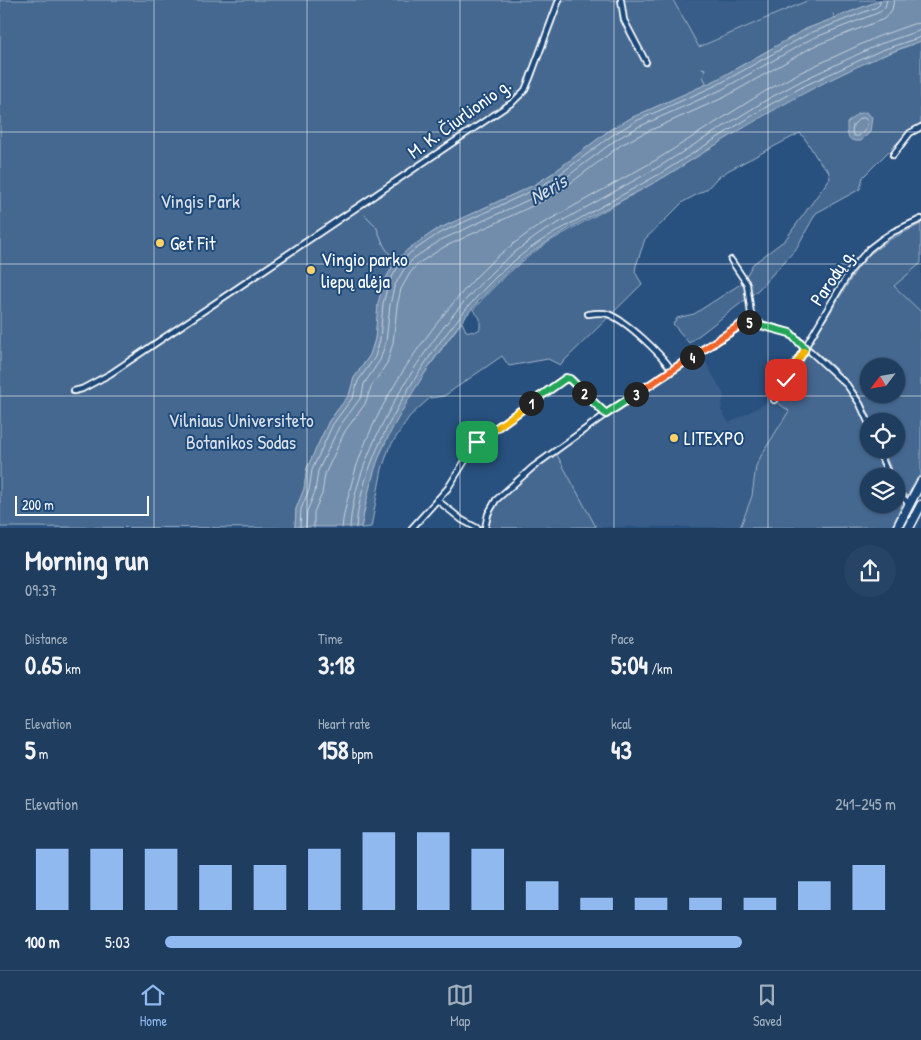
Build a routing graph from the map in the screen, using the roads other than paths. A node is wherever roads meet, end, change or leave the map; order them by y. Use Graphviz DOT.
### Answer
graph roads {
  1 [pos="559,0"];
  2 [pos="621,0"];
  3 [pos="646,62"];
  4 [pos="921,127"];
  5 [pos="893,155"];
  6 [pos="921,219"];
  7 [pos="731,260"];
  8 [pos="588,314"];
  9 [pos="752,322"];
  10 [pos="805,348"];
  11 [pos="672,370"];
  12 [pos="74,392"];
  13 [pos="774,400"];
  14 [pos="864,413"];
  15 [pos="606,414"];
  16 [pos="921,482"];
  17 [pos="437,500"];
  18 [pos="905,501"];
  19 [pos="909,504"];
  20 [pos="921,504"];
  21 [pos="412,528"];
  22 [pos="476,528"];
  23 [pos="485,528"];
  24 [pos="897,528"];
  25 [pos="909,528"];
  1 -- 12 [label="street, M. K. Čiurlionio g."];
  2 -- 3 [label="street"];
  4 -- 5 [label="street"];
  6 -- 10 [label="street, Parodų g."];
  7 -- 9 [label="street"];
  8 -- 11 [label="street"];
  9 -- 10 [label="street"];
  9 -- 11 [label="street"];
  10 -- 13 [label="street, Parodų g."];
  10 -- 14 [label="street"];
  11 -- 15 [label="street"];
  15 -- 17 [label="street"];
  15 -- 23 [label="street"];
  16 -- 19 [label="main road"];
  17 -- 21 [label="street"];
  17 -- 22 [label="street"];
  18 -- 19 [label="street"];
  19 -- 24 [label="main road"];
  20 -- 25 [label="main road"];
}
